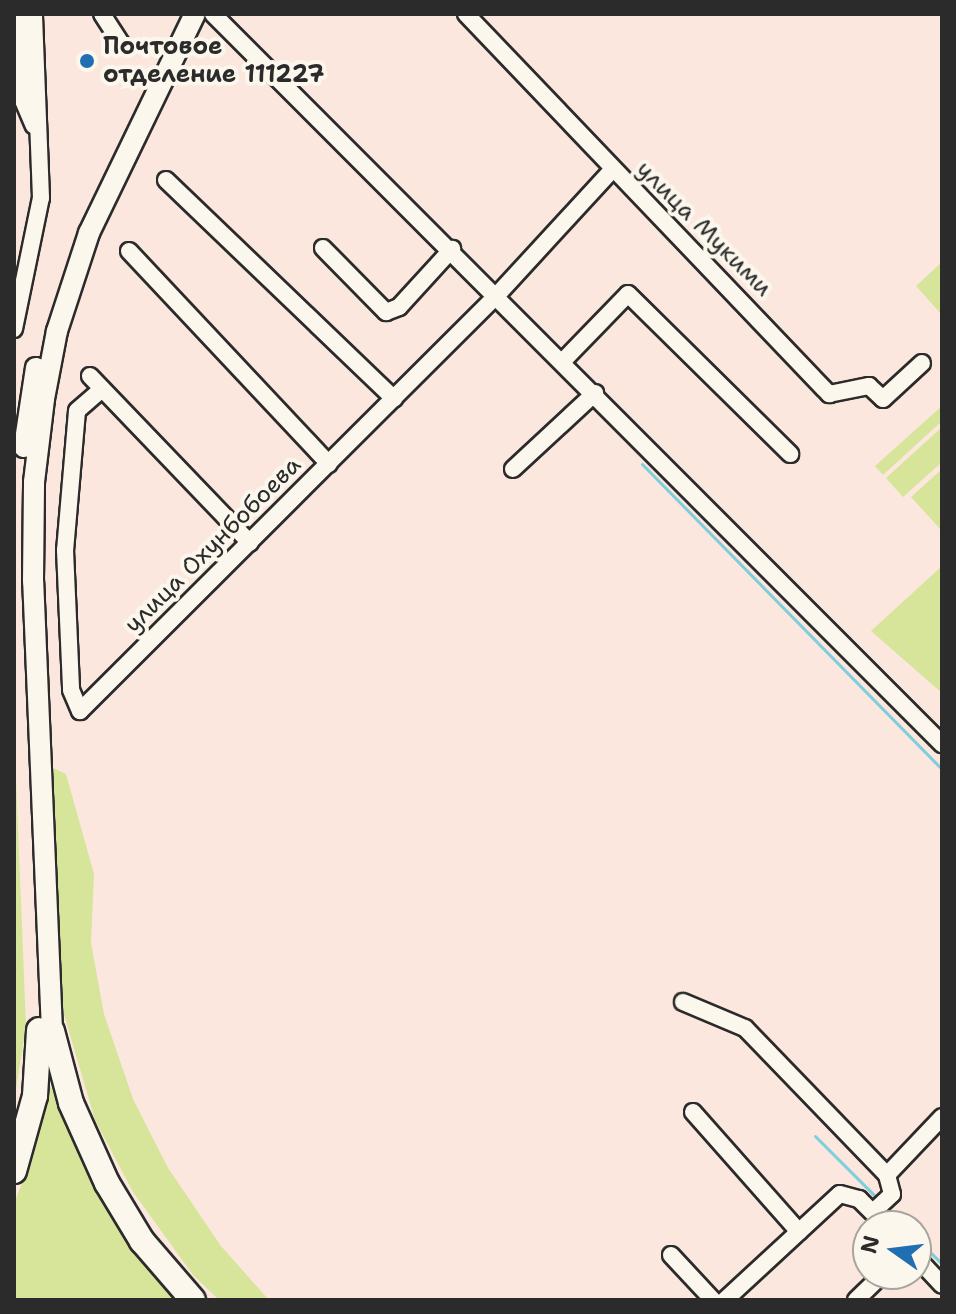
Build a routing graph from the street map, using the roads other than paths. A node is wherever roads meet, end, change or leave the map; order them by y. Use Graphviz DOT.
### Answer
graph roads {
  1 [pos="19,14"];
  2 [pos="34,14"];
  3 [pos="102,14"];
  4 [pos="180,14"];
  5 [pos="195,14"];
  6 [pos="213,14"];
  7 [pos="466,14"];
  8 [pos="122,45"];
  9 [pos="39,137"];
  10 [pos="612,170"];
  11 [pos="166,180"];
  12 [pos="323,248"];
  13 [pos="452,249"];
  14 [pos="129,251"];
  15 [pos="498,294"];
  16 [pos="14,329"];
  17 [pos="563,361"];
  18 [pos="922,363"];
  19 [pos="90,376"];
  20 [pos="102,389"];
  21 [pos="595,393"];
  22 [pos="394,399"];
  23 [pos="24,418"];
  24 [pos="790,454"];
  25 [pos="329,464"];
  26 [pos="513,469"];
  27 [pos="250,543"];
  28 [pos="942,744"];
  29 [pos="683,1002"];
  30 [pos="46,1030"];
  31 [pos="693,1112"];
  32 [pos="942,1117"];
  33 [pos="14,1171"];
  34 [pos="887,1175"];
  35 [pos="870,1210"];
  36 [pos="875,1210"];
  37 [pos="799,1232"];
  38 [pos="671,1255"];
  39 [pos="193,1300"];
  40 [pos="713,1300"];
  41 [pos="725,1300"];
  1 -- 9 [label="street"];
  2 -- 9 [label="street"];
  3 -- 8 [label="street"];
  4 -- 23 [label="main road"];
  5 -- 23 [label="main road"];
  6 -- 13 [label="street"];
  7 -- 10 [label="street, улица Мукими"];
  9 -- 16 [label="street"];
  10 -- 15 [label="street, улица Охунбобоева"];
  10 -- 18 [label="street, улица Мукими"];
  11 -- 22 [label="street"];
  12 -- 13 [label="street"];
  13 -- 15 [label="street"];
  14 -- 25 [label="street"];
  15 -- 17 [label="street"];
  15 -- 22 [label="street, улица Охунбобоева"];
  17 -- 21 [label="street"];
  17 -- 24 [label="street"];
  19 -- 20 [label="street"];
  20 -- 27 [label="street"];
  20 -- 27 [label="street, улица Охунбобоева"];
  21 -- 26 [label="street"];
  21 -- 28 [label="street"];
  22 -- 25 [label="street, улица Охунбобоева"];
  23 -- 30 [label="main road"];
  25 -- 27 [label="street, улица Охунбобоева"];
  29 -- 34 [label="street"];
  30 -- 33 [label="highway"];
  30 -- 39 [label="highway"];
  31 -- 37 [label="street"];
  32 -- 34 [label="street"];
  34 -- 36 [label="street"];
  35 -- 37 [label="street"];
  37 -- 41 [label="street"];
  38 -- 40 [label="street"];
}
